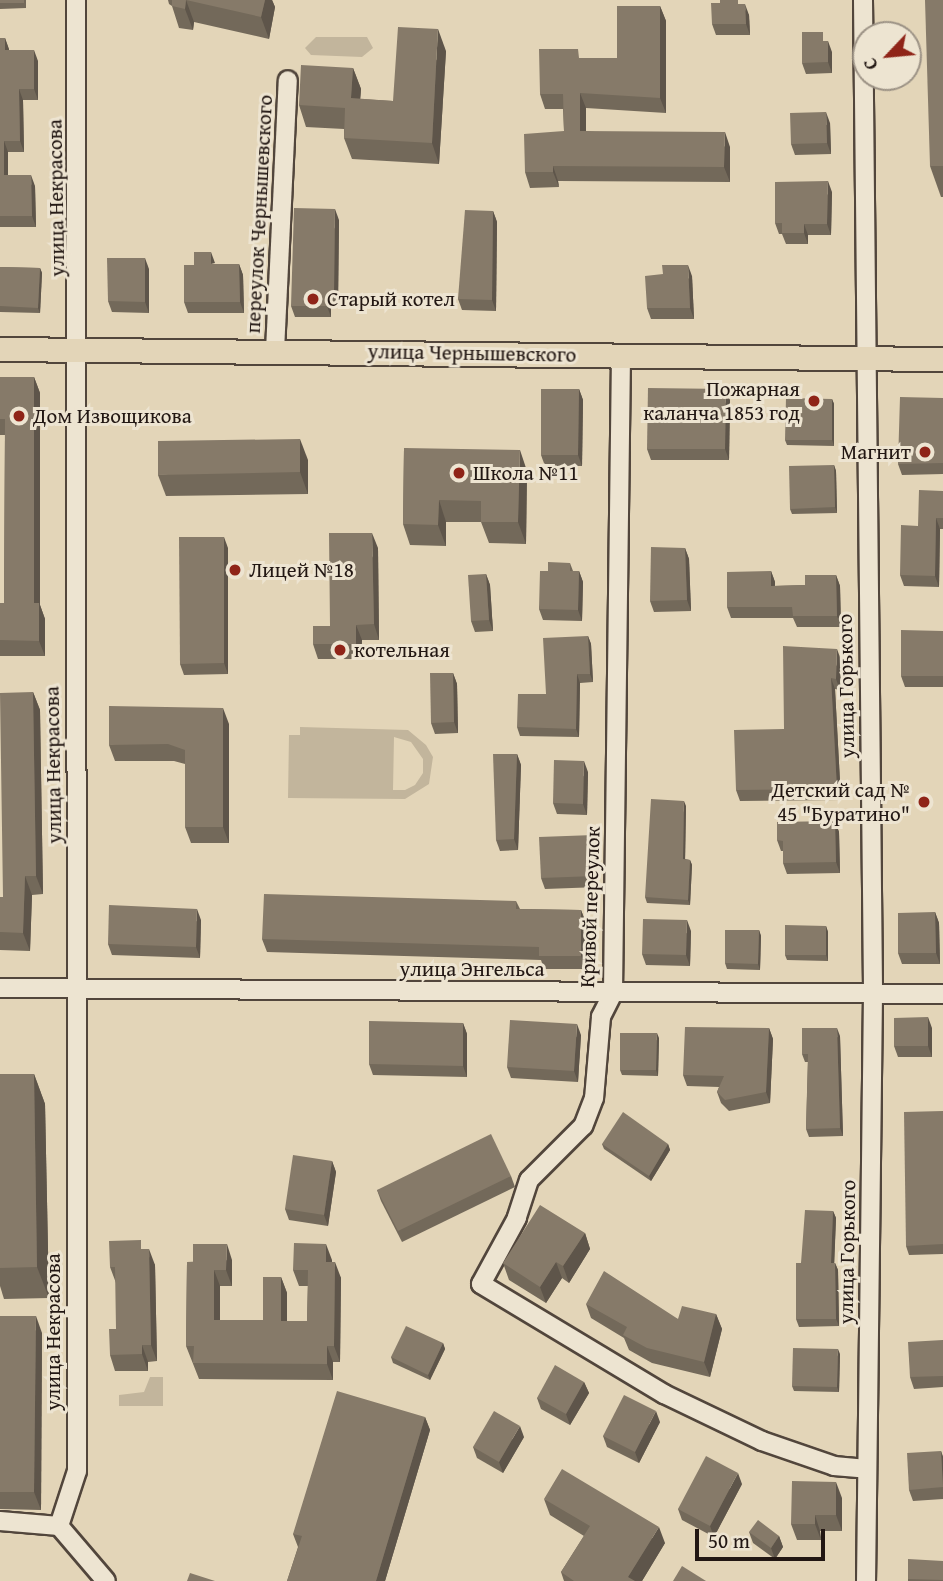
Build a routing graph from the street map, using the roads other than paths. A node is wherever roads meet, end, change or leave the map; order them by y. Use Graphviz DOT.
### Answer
graph roads {
  1 [pos="76,0"];
  2 [pos="863,0"];
  3 [pos="288,80"];
  4 [pos="0,349"];
  5 [pos="78,349"];
  6 [pos="275,351"];
  7 [pos="621,355"];
  8 [pos="867,358"];
  9 [pos="943,359"];
  10 [pos="0,988"];
  11 [pos="74,990"];
  12 [pos="613,993"];
  13 [pos="873,994"];
  14 [pos="943,994"];
  15 [pos="867,1469"];
  16 [pos="0,1521"];
  17 [pos="59,1526"];
  18 [pos="106,1581"];
  19 [pos="866,1581"];
  1 -- 5 [label="street, улица Некрасова"];
  2 -- 8 [label="street, улица Горького"];
  3 -- 6 [label="street, переулок Чернышевского"];
  4 -- 5 [label="main road, улица Чернышевского"];
  5 -- 6 [label="main road, улица Чернышевского"];
  5 -- 11 [label="street, улица Некрасова"];
  6 -- 7 [label="main road, улица Чернышевского"];
  7 -- 8 [label="main road, улица Чернышевского"];
  7 -- 12 [label="street, Кривой переулок"];
  8 -- 9 [label="main road, улица Чернышевского"];
  8 -- 13 [label="street, улица Горького"];
  10 -- 11 [label="street, улица Энгельса"];
  11 -- 12 [label="street, улица Энгельса"];
  11 -- 17 [label="street, улица Некрасова"];
  12 -- 13 [label="street, улица Энгельса"];
  12 -- 15 [label="street, Кривой переулок"];
  13 -- 14 [label="street, улица Энгельса"];
  13 -- 15 [label="street, улица Горького"];
  15 -- 19 [label="street, улица Горького"];
  16 -- 17 [label="street"];
  17 -- 18 [label="street"];
}
